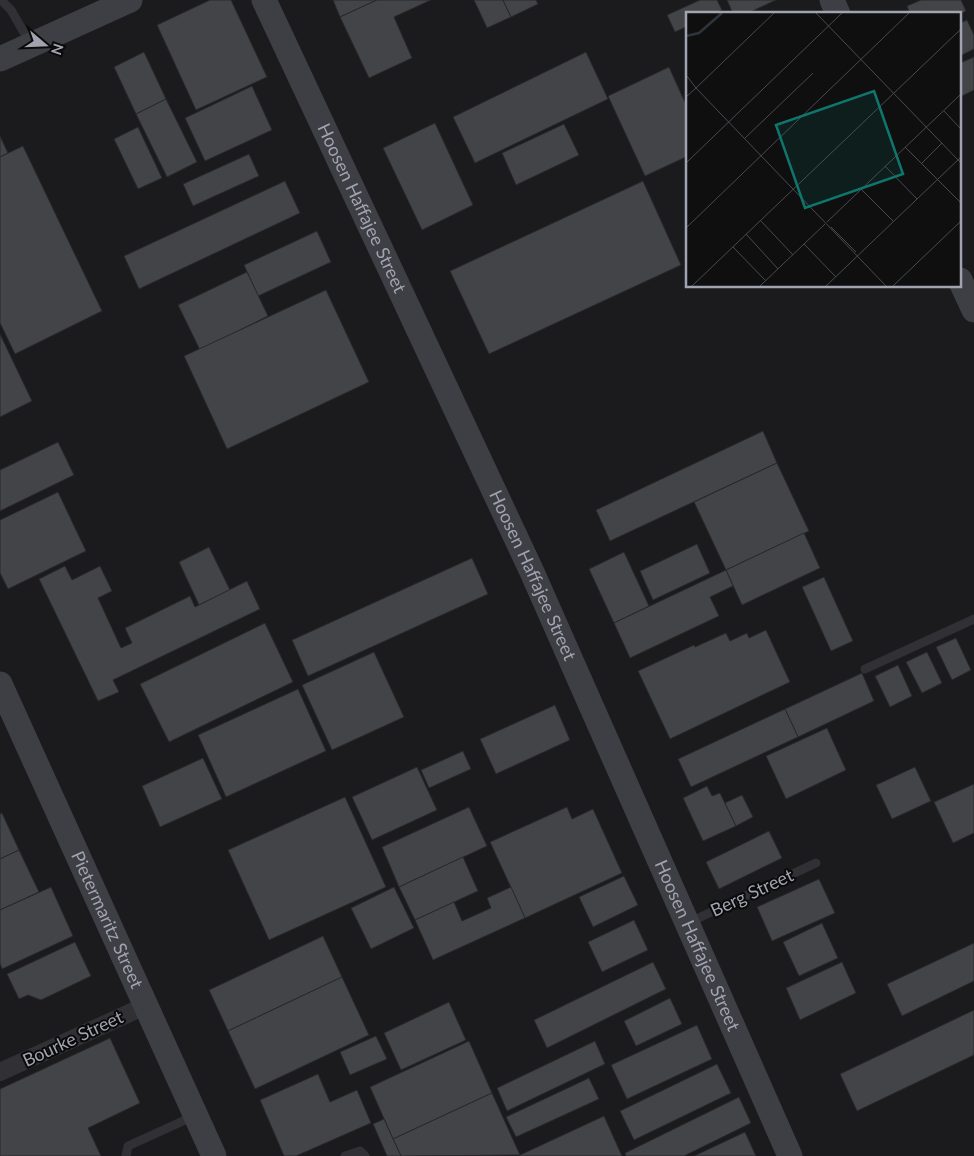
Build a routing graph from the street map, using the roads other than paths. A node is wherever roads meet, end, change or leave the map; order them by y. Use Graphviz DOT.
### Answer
graph roads {
  1 [pos="1,0"];
  2 [pos="130,0"];
  3 [pos="264,0"];
  4 [pos="832,0"];
  5 [pos="837,12"];
  6 [pos="32,45"];
  7 [pos="0,59"];
  8 [pos="974,619"];
  9 [pos="865,669"];
  10 [pos="0,684"];
  11 [pos="816,863"];
  12 [pos="687,924"];
  13 [pos="147,1005"];
  14 [pos="0,1072"];
  15 [pos="194,1116"];
  16 [pos="126,1156"];
  17 [pos="214,1156"];
  18 [pos="345,1156"];
  19 [pos="365,1156"];
  20 [pos="790,1156"];
  1 -- 6 [label="lane"];
  2 -- 6 [label="street"];
  3 -- 12 [label="street, Hoosen Haffajee Street"];
  4 -- 5 [label="street"];
  6 -- 7 [label="street"];
  8 -- 9 [label="lane"];
  10 -- 13 [label="street, Pietermaritz Street"];
  11 -- 12 [label="lane, Berg Street"];
  12 -- 20 [label="street, Hoosen Haffajee Street"];
  13 -- 14 [label="street, Bourke Street"];
  13 -- 15 [label="street, Pietermaritz Street"];
  15 -- 16 [label="lane"];
  15 -- 17 [label="street, Pietermaritz Street"];
  18 -- 19 [label="lane"];
}
